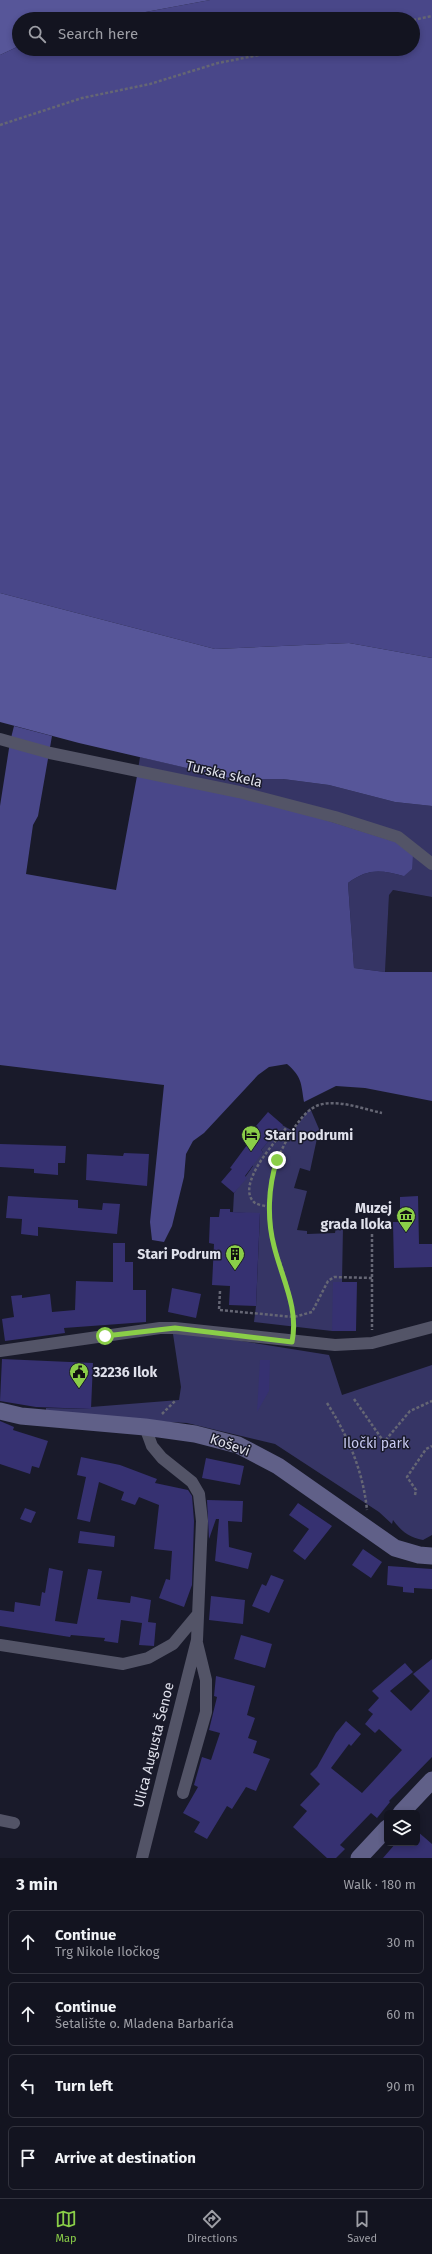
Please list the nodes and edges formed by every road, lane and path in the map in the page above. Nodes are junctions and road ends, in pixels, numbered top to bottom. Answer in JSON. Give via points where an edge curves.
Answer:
{"nodes":[{"id":1,"x":432,"y":16,"type":"edge"},
{"id":2,"x":420,"y":19,"type":"edge"},
{"id":3,"x":254,"y":56,"type":"edge"},
{"id":4,"x":0,"y":125,"type":"edge"},
{"id":5,"x":0,"y":739,"type":"edge"},
{"id":6,"x":432,"y":864,"type":"edge"},
{"id":7,"x":382,"y":1113,"type":"dead end"},
{"id":8,"x":286,"y":1128,"type":"dead end"},
{"id":9,"x":270,"y":1207,"type":"junction"},
{"id":10,"x":372,"y":1234,"type":"dead end"},
{"id":11,"x":372,"y":1278,"type":"junction"},
{"id":12,"x":220,"y":1291,"type":"dead end"},
{"id":13,"x":294,"y":1317,"type":"junction"},
{"id":14,"x":432,"y":1327,"type":"edge"},
{"id":15,"x":292,"y":1342,"type":"junction"},
{"id":16,"x":372,"y":1343,"type":"junction"},
{"id":17,"x":0,"y":1351,"type":"edge"},
{"id":18,"x":354,"y":1399,"type":"dead end"},
{"id":19,"x":176,"y":1400,"type":"dead end"},
{"id":20,"x":432,"y":1401,"type":"edge"},
{"id":21,"x":327,"y":1403,"type":"dead end"},
{"id":22,"x":0,"y":1411,"type":"edge"},
{"id":23,"x":163,"y":1413,"type":"dead end"},
{"id":24,"x":145,"y":1427,"type":"junction"},
{"id":25,"x":432,"y":1446,"type":"edge"},
{"id":26,"x":415,"y":1495,"type":"dead end"},
{"id":27,"x":369,"y":1531,"type":"junction"},
{"id":28,"x":432,"y":1556,"type":"edge"},
{"id":29,"x":198,"y":1614,"type":"junction"},
{"id":30,"x":196,"y":1640,"type":"junction"},
{"id":31,"x":0,"y":1645,"type":"edge"},
{"id":32,"x":432,"y":1780,"type":"edge"},
{"id":33,"x":183,"y":1794,"type":"dead end"},
{"id":34,"x":404,"y":1810,"type":"edge"},
{"id":35,"x":0,"y":1820,"type":"edge"},
{"id":36,"x":14,"y":1823,"type":"dead end"},
{"id":37,"x":384,"y":1831,"type":"edge"},
{"id":38,"x":142,"y":1858,"type":"edge"},
{"id":39,"x":359,"y":1858,"type":"edge"}],
"edges":[{"from":1,"to":2,"type":"path"},
{"from":3,"to":4,"type":"path","via":[[218,63],[150,84],[82,98]]},
{"from":5,"to":6,"type":"street","name":"Turska skela","via":[[50,753],[239,792],[335,817],[398,837]]},
{"from":7,"to":9,"type":"path","via":[[333,1103],[310,1108],[299,1120],[277,1160],[272,1175]]},
{"from":8,"to":9,"type":"path","via":[[252,1174],[252,1199],[257,1204]]},
{"from":9,"to":13,"type":"path","via":[[270,1228],[274,1248]]},
{"from":10,"to":11,"type":"path"},
{"from":11,"to":13,"type":"path","via":[[334,1277],[328,1281],[312,1312]]},
{"from":11,"to":16,"type":"path"},
{"from":12,"to":13,"type":"path","via":[[219,1310]]},
{"from":13,"to":15,"type":"path"},
{"from":14,"to":16,"type":"street"},
{"from":15,"to":16,"type":"street","via":[[335,1346]]},
{"from":15,"to":17,"type":"street","via":[[160,1328]]},
{"from":18,"to":20,"type":"path","via":[[384,1442],[410,1411]]},
{"from":19,"to":23,"type":"path"},
{"from":21,"to":27,"type":"path","via":[[361,1472]]},
{"from":22,"to":24,"type":"main road","name":"Koševi","via":[[21,1416]]},
{"from":24,"to":27,"type":"main road","name":"Koševi","via":[[195,1434],[238,1445],[278,1466]]},
{"from":24,"to":29,"type":"street","name":"Ulica Augusta Šenoe","via":[[152,1446],[162,1458],[192,1482],[199,1494],[202,1521]]},
{"from":25,"to":26,"type":"path","via":[[426,1449],[407,1477],[416,1490]]},
{"from":27,"to":28,"type":"main road","name":"Koševi","via":[[395,1548]]},
{"from":29,"to":30,"type":"street","name":"Ulica Augusta Šenoe"},
{"from":29,"to":31,"type":"street","via":[[173,1644],[148,1658],[123,1664]]},
{"from":30,"to":33,"type":"street","name":"Ulica Augusta Šenoe","via":[[206,1680],[206,1712]]},
{"from":30,"to":38,"type":"street","name":"Ulica Augusta Šenoe"},
{"from":32,"to":34,"type":"main road"},
{"from":35,"to":36,"type":"street"},
{"from":37,"to":39,"type":"main road"}]}
